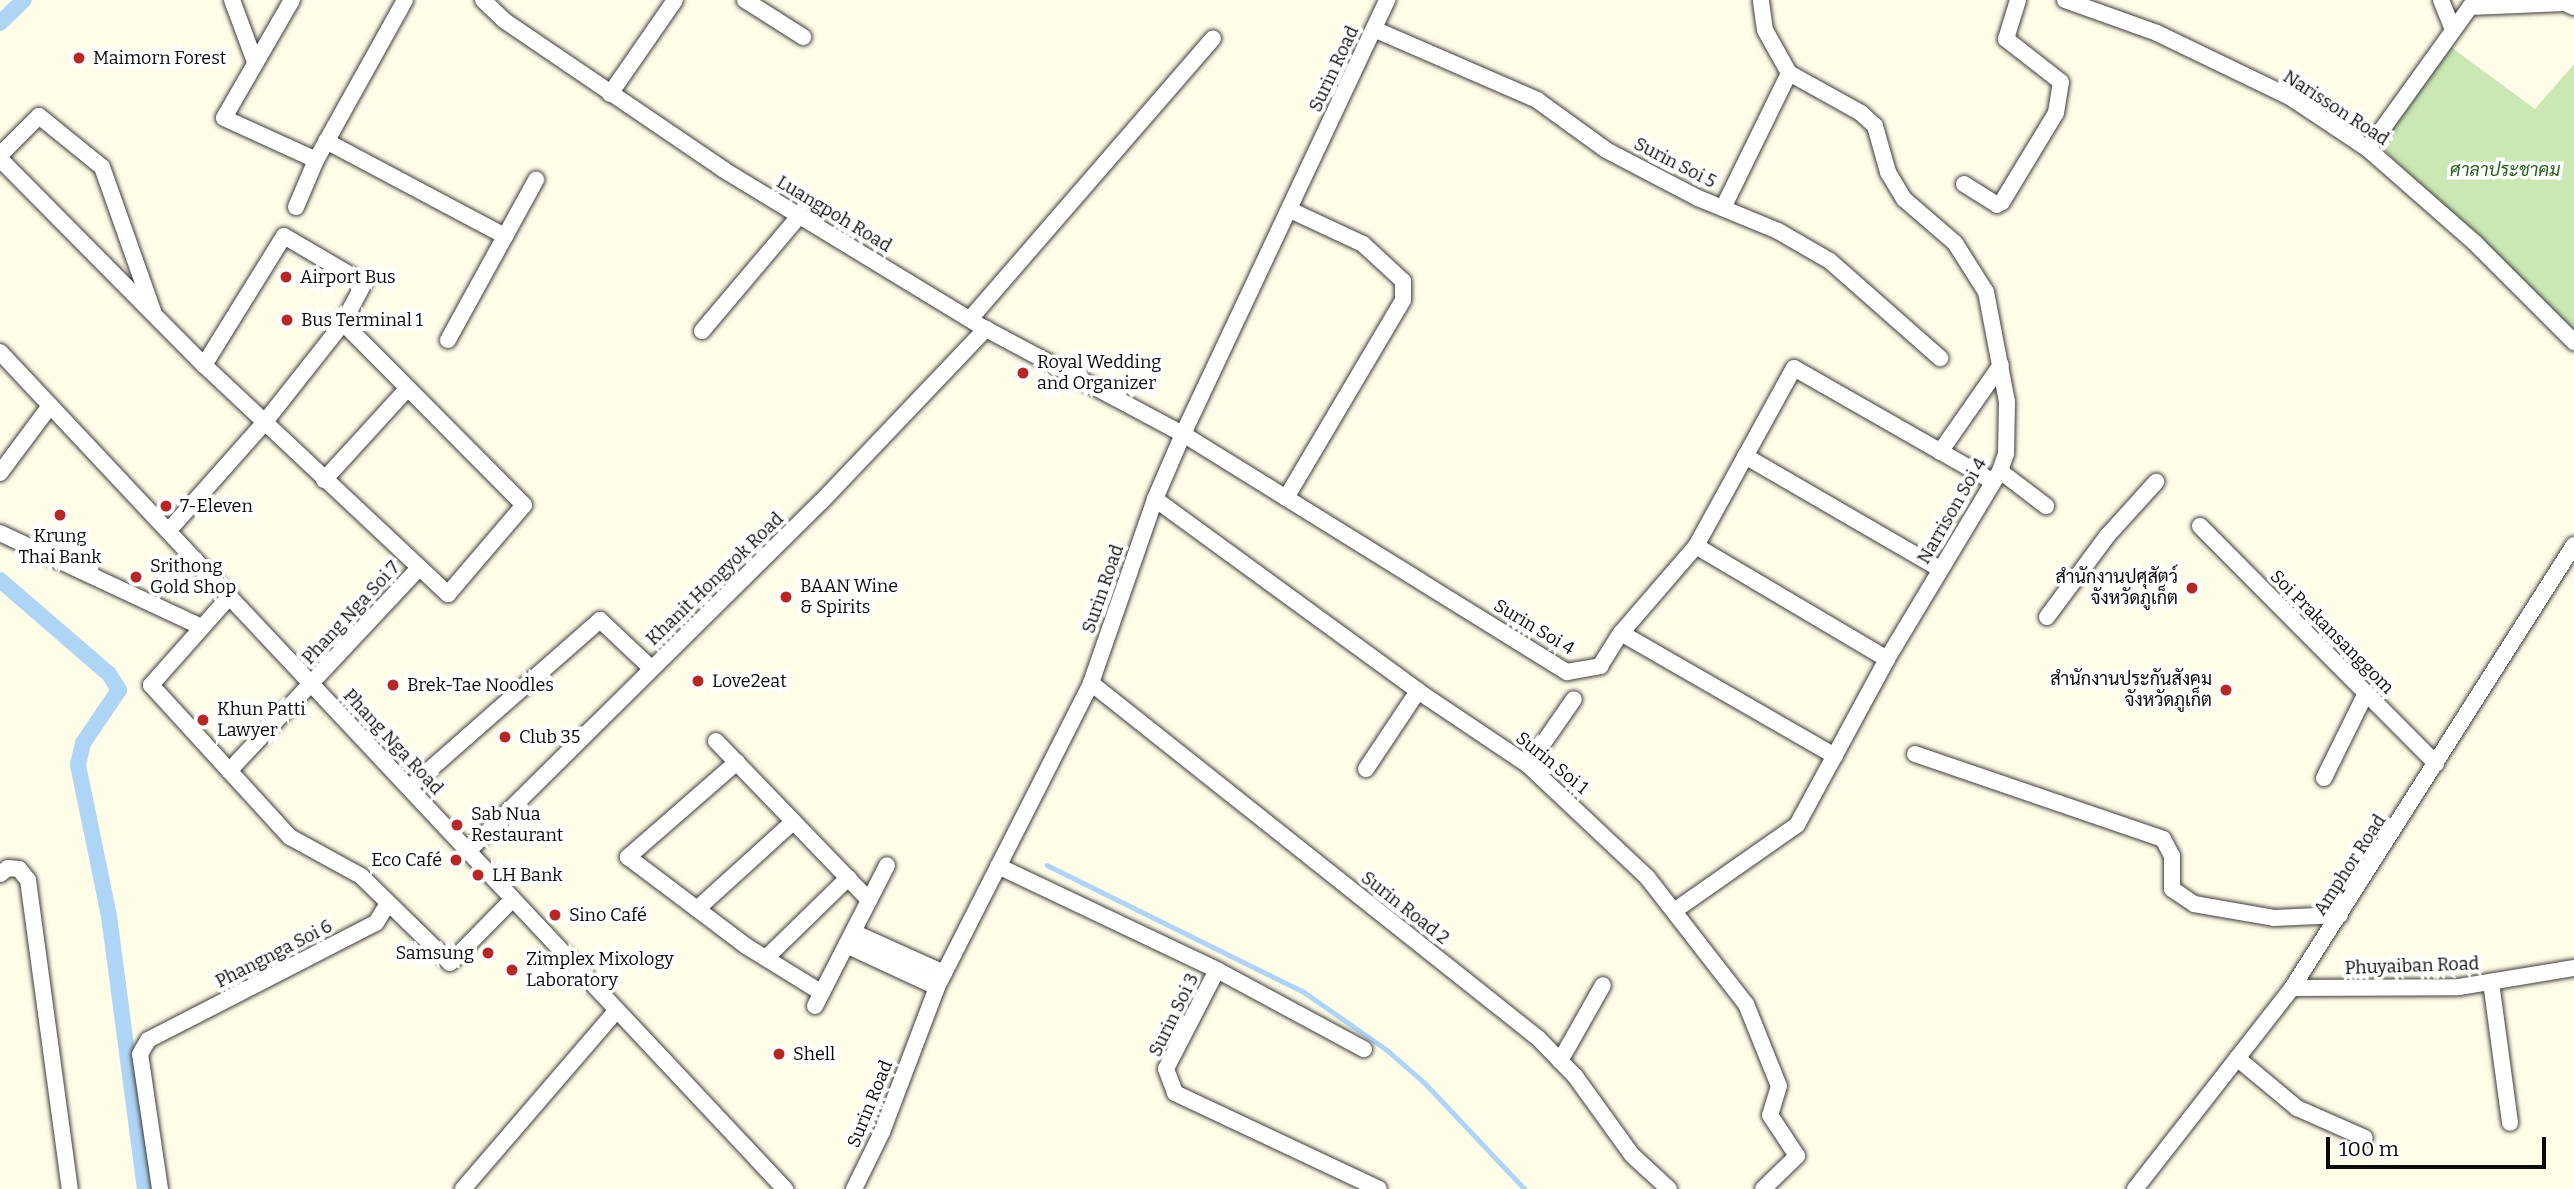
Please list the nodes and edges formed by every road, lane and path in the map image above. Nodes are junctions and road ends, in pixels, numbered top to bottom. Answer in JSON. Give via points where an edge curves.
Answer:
{"nodes":[{"id":1,"x":232,"y":0,"type":"edge"},
{"id":2,"x":292,"y":0,"type":"edge"},
{"id":3,"x":405,"y":0,"type":"edge"},
{"id":4,"x":483,"y":0,"type":"edge"},
{"id":5,"x":676,"y":0,"type":"edge"},
{"id":6,"x":746,"y":0,"type":"edge"},
{"id":7,"x":1387,"y":0,"type":"edge"},
{"id":8,"x":1761,"y":0,"type":"edge"},
{"id":9,"x":2018,"y":0,"type":"edge"},
{"id":10,"x":2065,"y":0,"type":"edge"},
{"id":11,"x":2441,"y":0,"type":"edge"},
{"id":12,"x":2472,"y":3,"type":"edge"},
{"id":13,"x":2574,"y":7,"type":"edge"},
{"id":14,"x":1374,"y":29,"type":"junction"},
{"id":15,"x":2453,"y":30,"type":"junction"},
{"id":16,"x":803,"y":37,"type":"dead end"},
{"id":17,"x":1213,"y":38,"type":"dead end"},
{"id":18,"x":255,"y":62,"type":"junction"},
{"id":19,"x":1789,"y":73,"type":"junction"},
{"id":20,"x":610,"y":94,"type":"junction"},
{"id":21,"x":326,"y":141,"type":"junction"},
{"id":22,"x":2368,"y":149,"type":"junction"},
{"id":23,"x":0,"y":157,"type":"edge"},
{"id":24,"x":316,"y":160,"type":"junction"},
{"id":25,"x":536,"y":180,"type":"dead end"},
{"id":26,"x":1964,"y":184,"type":"dead end"},
{"id":27,"x":296,"y":207,"type":"dead end"},
{"id":28,"x":1723,"y":208,"type":"junction"},
{"id":29,"x":1290,"y":210,"type":"junction"},
{"id":30,"x":800,"y":215,"type":"junction"},
{"id":31,"x":505,"y":236,"type":"junction"},
{"id":32,"x":155,"y":317,"type":"junction"},
{"id":33,"x":970,"y":319,"type":"junction"},
{"id":34,"x":342,"y":323,"type":"junction"},
{"id":35,"x":986,"y":330,"type":"junction"},
{"id":36,"x":702,"y":331,"type":"dead end"},
{"id":37,"x":448,"y":341,"type":"dead end"},
{"id":38,"x":2574,"y":342,"type":"edge"},
{"id":39,"x":0,"y":352,"type":"edge"},
{"id":40,"x":1940,"y":358,"type":"dead end"},
{"id":41,"x":204,"y":365,"type":"junction"},
{"id":42,"x":2001,"y":365,"type":"junction"},
{"id":43,"x":407,"y":389,"type":"junction"},
{"id":44,"x":50,"y":406,"type":"junction"},
{"id":45,"x":264,"y":423,"type":"junction"},
{"id":46,"x":1183,"y":434,"type":"junction"},
{"id":47,"x":1940,"y":452,"type":"junction"},
{"id":48,"x":1745,"y":456,"type":"junction"},
{"id":49,"x":0,"y":473,"type":"edge"},
{"id":50,"x":1996,"y":476,"type":"junction"},
{"id":51,"x":324,"y":480,"type":"junction"},
{"id":52,"x":2156,"y":482,"type":"dead end"},
{"id":53,"x":1286,"y":498,"type":"junction"},
{"id":54,"x":1155,"y":499,"type":"junction"},
{"id":55,"x":2046,"y":506,"type":"dead end"},
{"id":56,"x":2200,"y":526,"type":"dead end"},
{"id":57,"x":170,"y":530,"type":"junction"},
{"id":58,"x":0,"y":533,"type":"edge"},
{"id":59,"x":2574,"y":545,"type":"edge"},
{"id":60,"x":1696,"y":546,"type":"junction"},
{"id":61,"x":419,"y":568,"type":"junction"},
{"id":62,"x":1940,"y":569,"type":"junction"},
{"id":63,"x":230,"y":596,"type":"junction"},
{"id":64,"x":2047,"y":617,"type":"dead end"},
{"id":65,"x":202,"y":627,"type":"junction"},
{"id":66,"x":1621,"y":633,"type":"junction"},
{"id":67,"x":1887,"y":659,"type":"junction"},
{"id":68,"x":651,"y":668,"type":"junction"},
{"id":69,"x":1091,"y":683,"type":"junction"},
{"id":70,"x":312,"y":684,"type":"junction"},
{"id":71,"x":1418,"y":691,"type":"junction"},
{"id":72,"x":2366,"y":693,"type":"junction"},
{"id":73,"x":1574,"y":699,"type":"dead end"},
{"id":74,"x":716,"y":740,"type":"dead end"},
{"id":75,"x":1915,"y":754,"type":"dead end"},
{"id":76,"x":1835,"y":756,"type":"junction"},
{"id":77,"x":737,"y":762,"type":"junction"},
{"id":78,"x":2436,"y":764,"type":"junction"},
{"id":79,"x":1528,"y":765,"type":"junction"},
{"id":80,"x":1366,"y":769,"type":"dead end"},
{"id":81,"x":229,"y":771,"type":"junction"},
{"id":82,"x":2324,"y":778,"type":"dead end"},
{"id":83,"x":410,"y":787,"type":"junction"},
{"id":84,"x":793,"y":821,"type":"junction"},
{"id":85,"x":467,"y":852,"type":"junction"},
{"id":86,"x":887,"y":865,"type":"dead end"},
{"id":87,"x":998,"y":866,"type":"junction"},
{"id":88,"x":0,"y":874,"type":"edge"},
{"id":89,"x":848,"y":878,"type":"junction"},
{"id":90,"x":512,"y":900,"type":"junction"},
{"id":91,"x":869,"y":900,"type":"junction"},
{"id":92,"x":388,"y":903,"type":"junction"},
{"id":93,"x":697,"y":909,"type":"junction"},
{"id":94,"x":1674,"y":911,"type":"junction"},
{"id":95,"x":2340,"y":915,"type":"junction"},
{"id":96,"x":850,"y":939,"type":"junction"},
{"id":97,"x":766,"y":958,"type":"junction"},
{"id":98,"x":2574,"y":968,"type":"edge"},
{"id":99,"x":1217,"y":970,"type":"junction"},
{"id":100,"x":940,"y":980,"type":"junction"},
{"id":101,"x":2491,"y":982,"type":"junction"},
{"id":102,"x":1603,"y":985,"type":"dead end"},
{"id":103,"x":2292,"y":988,"type":"junction"},
{"id":104,"x":616,"y":1011,"type":"junction"},
{"id":105,"x":1364,"y":1049,"type":"dead end"},
{"id":106,"x":2237,"y":1058,"type":"junction"},
{"id":107,"x":1560,"y":1061,"type":"junction"},
{"id":108,"x":2510,"y":1123,"type":"dead end"},
{"id":109,"x":2365,"y":1138,"type":"dead end"},
{"id":110,"x":1339,"y":1182,"type":"edge"},
{"id":111,"x":70,"y":1189,"type":"edge"},
{"id":112,"x":160,"y":1189,"type":"edge"},
{"id":113,"x":463,"y":1189,"type":"edge"},
{"id":114,"x":786,"y":1189,"type":"edge"},
{"id":115,"x":854,"y":1189,"type":"edge"},
{"id":116,"x":1379,"y":1189,"type":"edge"},
{"id":117,"x":1670,"y":1189,"type":"edge"},
{"id":118,"x":1763,"y":1189,"type":"edge"},
{"id":119,"x":2135,"y":1189,"type":"edge"}],
"edges":[{"from":1,"to":18,"type":"street"},
{"from":2,"to":18,"type":"street"},
{"from":3,"to":21,"type":"street"},
{"from":4,"to":20,"type":"street","name":"Luangpoh Road","via":[[505,21]]},
{"from":5,"to":20,"type":"street"},
{"from":6,"to":16,"type":"street"},
{"from":7,"to":14,"type":"street","name":"Surin Road"},
{"from":8,"to":19,"type":"street","via":[[1765,30]]},
{"from":9,"to":26,"type":"street","via":[[2006,39],[2061,82],[2056,113],[2003,202],[1997,205]]},
{"from":10,"to":22,"type":"street","name":"Narisson Road","via":[[2157,33],[2290,97]]},
{"from":11,"to":15,"type":"street"},
{"from":12,"to":13,"type":"street","via":[[2565,3]]},
{"from":12,"to":15,"type":"street"},
{"from":14,"to":28,"type":"street","name":"Surin Soi 5","via":[[1537,100],[1606,149]]},
{"from":14,"to":29,"type":"street","name":"Surin Road"},
{"from":15,"to":22,"type":"street"},
{"from":17,"to":33,"type":"street"},
{"from":18,"to":24,"type":"street","via":[[224,117]]},
{"from":19,"to":28,"type":"street"},
{"from":19,"to":42,"type":"street","name":"Narrison Soi 4","via":[[1861,113],[1875,126],[1888,172],[1904,199],[1955,243],[1986,292]]},
{"from":20,"to":30,"type":"street","name":"Luangpoh Road"},
{"from":21,"to":24,"type":"street"},
{"from":21,"to":31,"type":"street"},
{"from":22,"to":38,"type":"street","name":"Narisson Road","via":[[2476,244]]},
{"from":23,"to":32,"type":"street"},
{"from":23,"to":32,"type":"street","via":[[39,116],[102,167]]},
{"from":24,"to":27,"type":"street"},
{"from":25,"to":31,"type":"street"},
{"from":28,"to":40,"type":"street","name":"Surin Soi 5","via":[[1779,230],[1830,261]]},
{"from":29,"to":46,"type":"street","name":"Surin Road"},
{"from":29,"to":53,"type":"street","via":[[1363,244],[1403,281],[1403,300]]},
{"from":30,"to":33,"type":"street","name":"Luangpoh Road"},
{"from":30,"to":36,"type":"street"},
{"from":31,"to":37,"type":"street"},
{"from":32,"to":41,"type":"street"},
{"from":33,"to":35,"type":"street","name":"Luangpoh Road"},
{"from":34,"to":41,"type":"street","via":[[364,283],[284,236]]},
{"from":34,"to":43,"type":"street"},
{"from":34,"to":45,"type":"street"},
{"from":35,"to":46,"type":"street","name":"Luangpoh Road"},
{"from":35,"to":68,"type":"street","name":"Khanit Hongyok Road","via":[[822,501]]},
{"from":39,"to":44,"type":"street","name":"Phang Nga Road"},
{"from":41,"to":45,"type":"street"},
{"from":42,"to":47,"type":"street"},
{"from":42,"to":50,"type":"street","name":"Narrison Soi 4","via":[[2007,402],[2006,454]]},
{"from":43,"to":51,"type":"street"},
{"from":43,"to":61,"type":"street","via":[[524,505],[448,594]]},
{"from":44,"to":49,"type":"street"},
{"from":44,"to":57,"type":"street","name":"Phang Nga Road"},
{"from":45,"to":51,"type":"street"},
{"from":45,"to":57,"type":"street"},
{"from":46,"to":53,"type":"street","name":"Surin Soi 4"},
{"from":46,"to":54,"type":"street","name":"Surin Road"},
{"from":47,"to":48,"type":"street","name":"Surin Soi 4","via":[[1794,368]]},
{"from":47,"to":50,"type":"street"},
{"from":48,"to":60,"type":"street","name":"Surin Soi 4"},
{"from":48,"to":62,"type":"street"},
{"from":50,"to":55,"type":"street"},
{"from":50,"to":62,"type":"street","name":"Narrison Soi 4"},
{"from":51,"to":61,"type":"street"},
{"from":52,"to":64,"type":"street","via":[[2108,535]]},
{"from":53,"to":66,"type":"street","name":"Surin Soi 4","via":[[1567,672],[1600,666]]},
{"from":54,"to":69,"type":"street","name":"Surin Road"},
{"from":54,"to":71,"type":"street","name":"Surin Soi 1"},
{"from":56,"to":72,"type":"street","name":"Soi Prakansanggom"},
{"from":57,"to":63,"type":"street","name":"Phang Nga Road"},
{"from":58,"to":65,"type":"street"},
{"from":59,"to":78,"type":"street","name":"Amphor Road"},
{"from":60,"to":66,"type":"street","name":"Surin Soi 4"},
{"from":60,"to":67,"type":"street"},
{"from":61,"to":70,"type":"street","name":"Phang Nga Soi 7"},
{"from":62,"to":67,"type":"street","name":"Narrison Soi 4"},
{"from":63,"to":65,"type":"street"},
{"from":63,"to":70,"type":"street","name":"Phang Nga Road"},
{"from":65,"to":81,"type":"street","via":[[151,685]]},
{"from":66,"to":76,"type":"street"},
{"from":67,"to":76,"type":"street","name":"Narrison Soi 4"},
{"from":68,"to":83,"type":"street","via":[[600,620]]},
{"from":68,"to":85,"type":"street","name":"Khanit Hongyok Road"},
{"from":69,"to":87,"type":"street","name":"Surin Road"},
{"from":69,"to":107,"type":"street","name":"Surin Road 2","via":[[1538,1038]]},
{"from":70,"to":81,"type":"street","name":"Phang Nga Soi 7"},
{"from":70,"to":83,"type":"street","name":"Phang Nga Road"},
{"from":71,"to":79,"type":"street","name":"Surin Soi 1"},
{"from":71,"to":80,"type":"street"},
{"from":72,"to":78,"type":"street","name":"Soi Prakansanggom"},
{"from":72,"to":82,"type":"street"},
{"from":73,"to":79,"type":"street"},
{"from":74,"to":77,"type":"street"},
{"from":75,"to":95,"type":"street","via":[[2163,839],[2172,856],[2172,890],[2194,904],[2274,918]]},
{"from":76,"to":94,"type":"street","name":"Narrison Soi 4","via":[[1797,825]]},
{"from":77,"to":84,"type":"street"},
{"from":77,"to":93,"type":"street","via":[[628,857]]},
{"from":78,"to":95,"type":"street","name":"Amphor Road"},
{"from":79,"to":94,"type":"street","name":"Surin Soi 1","via":[[1647,877]]},
{"from":81,"to":92,"type":"street","via":[[290,837],[361,876]]},
{"from":83,"to":85,"type":"street","name":"Phang Nga Road"},
{"from":84,"to":89,"type":"street"},
{"from":84,"to":93,"type":"street"},
{"from":85,"to":90,"type":"street","name":"Phang Nga Road"},
{"from":86,"to":91,"type":"street"},
{"from":87,"to":99,"type":"street","name":"Surin Soi 3"},
{"from":87,"to":100,"type":"street","name":"Surin Road"},
{"from":88,"to":111,"type":"street","via":[[8,868],[19,869],[28,880]]},
{"from":89,"to":91,"type":"street"},
{"from":89,"to":97,"type":"street"},
{"from":90,"to":92,"type":"street","via":[[450,963]]},
{"from":90,"to":104,"type":"street","name":"Phang Nga Road"},
{"from":91,"to":96,"type":"street"},
{"from":92,"to":112,"type":"street","name":"Phangnga Soi 6","via":[[376,923],[148,1040],[140,1054]]},
{"from":93,"to":97,"type":"street"},
{"from":94,"to":118,"type":"street","name":"Surin Soi 1","via":[[1746,1004],[1779,1086],[1770,1115],[1797,1156]]},
{"from":95,"to":103,"type":"street","name":"Amphor Road"},
{"from":96,"to":97,"type":"street","via":[[819,1000]]},
{"from":96,"to":100,"type":"street"},
{"from":98,"to":101,"type":"street","name":"Phuyaiban Road"},
{"from":99,"to":105,"type":"street"},
{"from":99,"to":110,"type":"street","name":"Surin Soi 3","via":[[1166,1069],[1175,1093]]},
{"from":100,"to":115,"type":"street","name":"Surin Road","via":[[882,1132]]},
{"from":101,"to":103,"type":"street","name":"Phuyaiban Road","via":[[2459,987]]},
{"from":101,"to":108,"type":"street"},
{"from":102,"to":107,"type":"street"},
{"from":103,"to":106,"type":"street","name":"Amphor Road"},
{"from":104,"to":113,"type":"street"},
{"from":104,"to":114,"type":"street","name":"Phang Nga Road"},
{"from":106,"to":109,"type":"street","via":[[2297,1108]]},
{"from":106,"to":119,"type":"street","name":"Amphor Road"},
{"from":107,"to":117,"type":"street","name":"Surin Road 2","via":[[1632,1155]]},
{"from":110,"to":116,"type":"street","name":"Surin Soi 3"}]}
